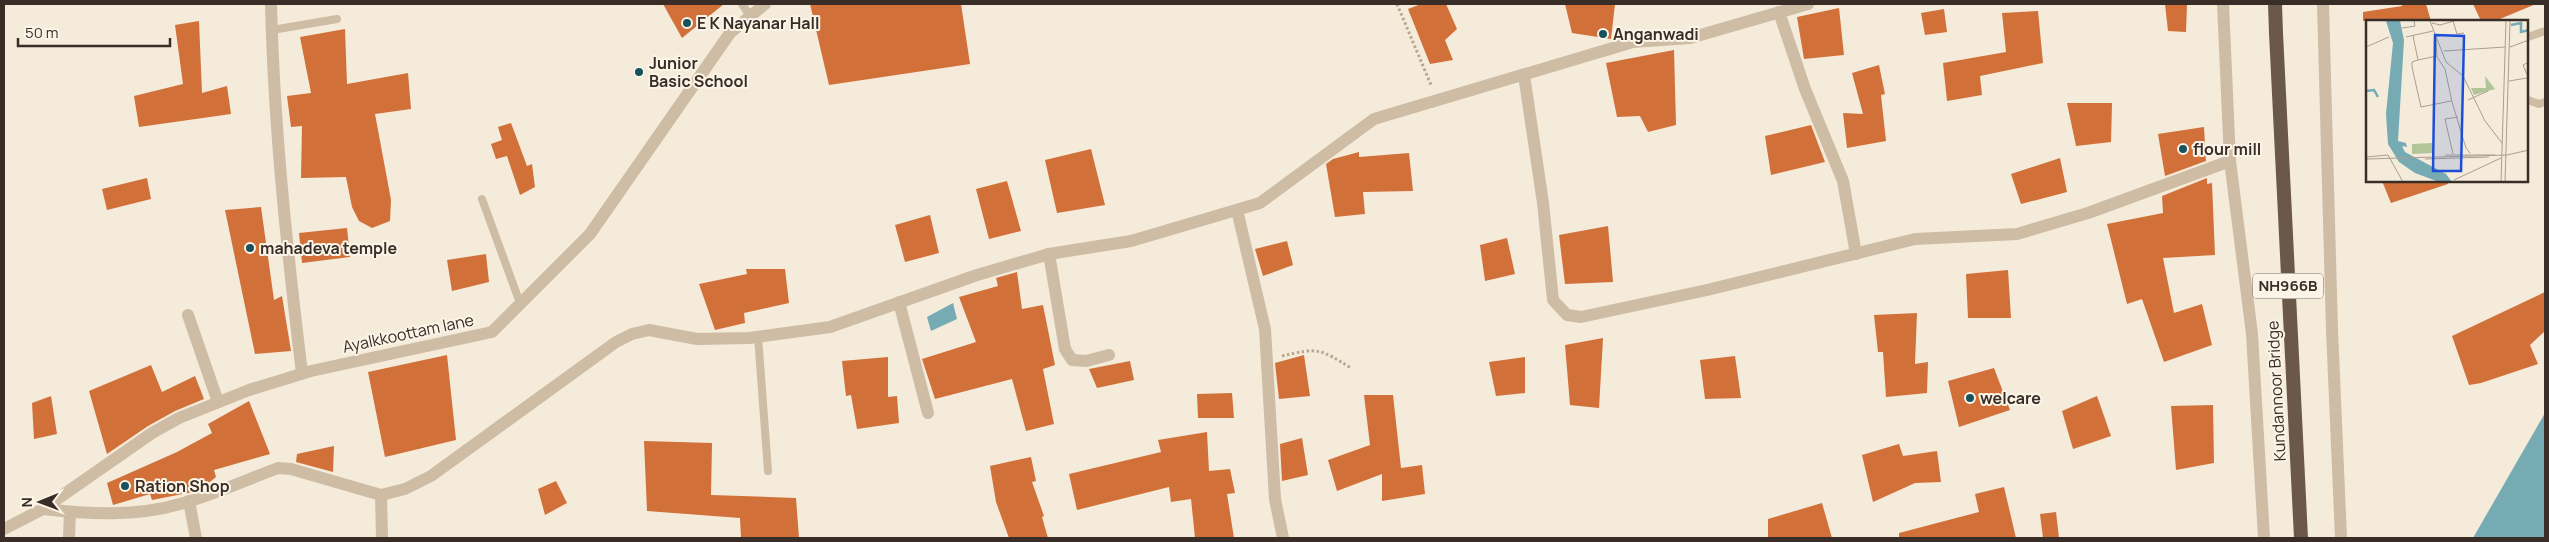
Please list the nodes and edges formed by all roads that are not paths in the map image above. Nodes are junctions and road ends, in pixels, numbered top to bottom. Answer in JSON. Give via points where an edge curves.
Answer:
{"nodes":[{"id":1,"x":271,"y":4,"type":"edge"},
{"id":2,"x":742,"y":4,"type":"edge"},
{"id":3,"x":765,"y":4,"type":"edge"},
{"id":4,"x":1808,"y":4,"type":"edge"},
{"id":5,"x":2223,"y":4,"type":"edge"},
{"id":6,"x":2275,"y":4,"type":"edge"},
{"id":7,"x":2323,"y":4,"type":"edge"},
{"id":8,"x":1779,"y":12,"type":"junction"},
{"id":9,"x":750,"y":16,"type":"junction"},
{"id":10,"x":337,"y":20,"type":"dead end"},
{"id":11,"x":272,"y":30,"type":"junction"},
{"id":12,"x":2545,"y":31,"type":"edge"},
{"id":13,"x":2529,"y":38,"type":"edge"},
{"id":14,"x":1524,"y":75,"type":"junction"},
{"id":15,"x":2529,"y":100,"type":"edge"},
{"id":16,"x":2545,"y":102,"type":"edge"},
{"id":17,"x":2230,"y":161,"type":"junction"},
{"id":18,"x":482,"y":199,"type":"dead end"},
{"id":19,"x":1237,"y":210,"type":"junction"},
{"id":20,"x":1049,"y":254,"type":"junction"},
{"id":21,"x":1856,"y":254,"type":"junction"},
{"id":22,"x":899,"y":302,"type":"junction"},
{"id":23,"x":520,"y":303,"type":"junction"},
{"id":24,"x":188,"y":315,"type":"dead end"},
{"id":25,"x":758,"y":336,"type":"junction"},
{"id":26,"x":1109,"y":354,"type":"dead end"},
{"id":27,"x":302,"y":373,"type":"junction"},
{"id":28,"x":218,"y":402,"type":"junction"},
{"id":29,"x":928,"y":413,"type":"dead end"},
{"id":30,"x":768,"y":471,"type":"dead end"},
{"id":31,"x":381,"y":495,"type":"junction"},
{"id":32,"x":189,"y":501,"type":"junction"},
{"id":33,"x":43,"y":509,"type":"junction"},
{"id":34,"x":70,"y":512,"type":"junction"},
{"id":35,"x":4,"y":529,"type":"edge"},
{"id":36,"x":69,"y":538,"type":"edge"},
{"id":37,"x":196,"y":538,"type":"edge"},
{"id":38,"x":382,"y":538,"type":"edge"},
{"id":39,"x":1283,"y":538,"type":"edge"},
{"id":40,"x":2264,"y":538,"type":"edge"},
{"id":41,"x":2300,"y":538,"type":"edge"},
{"id":42,"x":2341,"y":538,"type":"edge"}],
"edges":[{"from":1,"to":11,"type":"street"},
{"from":2,"to":9,"type":"lane"},
{"from":3,"to":9,"type":"street","name":"Ayalkkoottam lane"},
{"from":4,"to":8,"type":"street"},
{"from":5,"to":17,"type":"street"},
{"from":6,"to":41,"type":"highway","name":"Kundannoor Bridge","number":"NH966B","bridge":true},
{"from":7,"to":42,"type":"street"},
{"from":8,"to":14,"type":"street","via":[[1690,38],[1633,42]]},
{"from":8,"to":21,"type":"street","via":[[1843,181]]},
{"from":9,"to":23,"type":"street","name":"Ayalkkoottam lane","via":[[730,33],[590,234]]},
{"from":10,"to":11,"type":"lane"},
{"from":11,"to":27,"type":"street","via":[[284,225]]},
{"from":12,"to":13,"type":"lane"},
{"from":14,"to":19,"type":"street","via":[[1374,119],[1260,203]]},
{"from":14,"to":21,"type":"street","via":[[1554,300],[1567,315],[1581,317]]},
{"from":15,"to":16,"type":"lane","via":[[2539,104]]},
{"from":17,"to":21,"type":"street","via":[[2088,213],[2017,234],[1916,239]]},
{"from":17,"to":40,"type":"street","via":[[2252,334]]},
{"from":18,"to":23,"type":"lane"},
{"from":19,"to":20,"type":"street","via":[[1131,241]]},
{"from":19,"to":39,"type":"street","via":[[1265,329],[1275,499]]},
{"from":20,"to":22,"type":"street"},
{"from":20,"to":26,"type":"street","via":[[1065,349],[1072,360],[1086,361]]},
{"from":22,"to":25,"type":"street","via":[[830,326]]},
{"from":22,"to":29,"type":"street"},
{"from":23,"to":27,"type":"street","name":"Ayalkkoottam lane","via":[[492,332]]},
{"from":24,"to":28,"type":"street"},
{"from":25,"to":30,"type":"lane"},
{"from":25,"to":31,"type":"street","via":[[696,339],[649,330],[632,334],[616,342],[431,476],[405,489]]},
{"from":27,"to":28,"type":"street","name":"Ayalkkoottam lane"},
{"from":28,"to":33,"type":"street","name":"Ayalkkoottam lane","via":[[152,433]]},
{"from":31,"to":32,"type":"street","via":[[278,468]]},
{"from":31,"to":38,"type":"street"},
{"from":32,"to":34,"type":"street","via":[[156,509],[102,514]]},
{"from":32,"to":37,"type":"street"},
{"from":33,"to":34,"type":"street"},
{"from":33,"to":35,"type":"street","name":"Ayalkkoottam lane"},
{"from":34,"to":36,"type":"street"}]}
